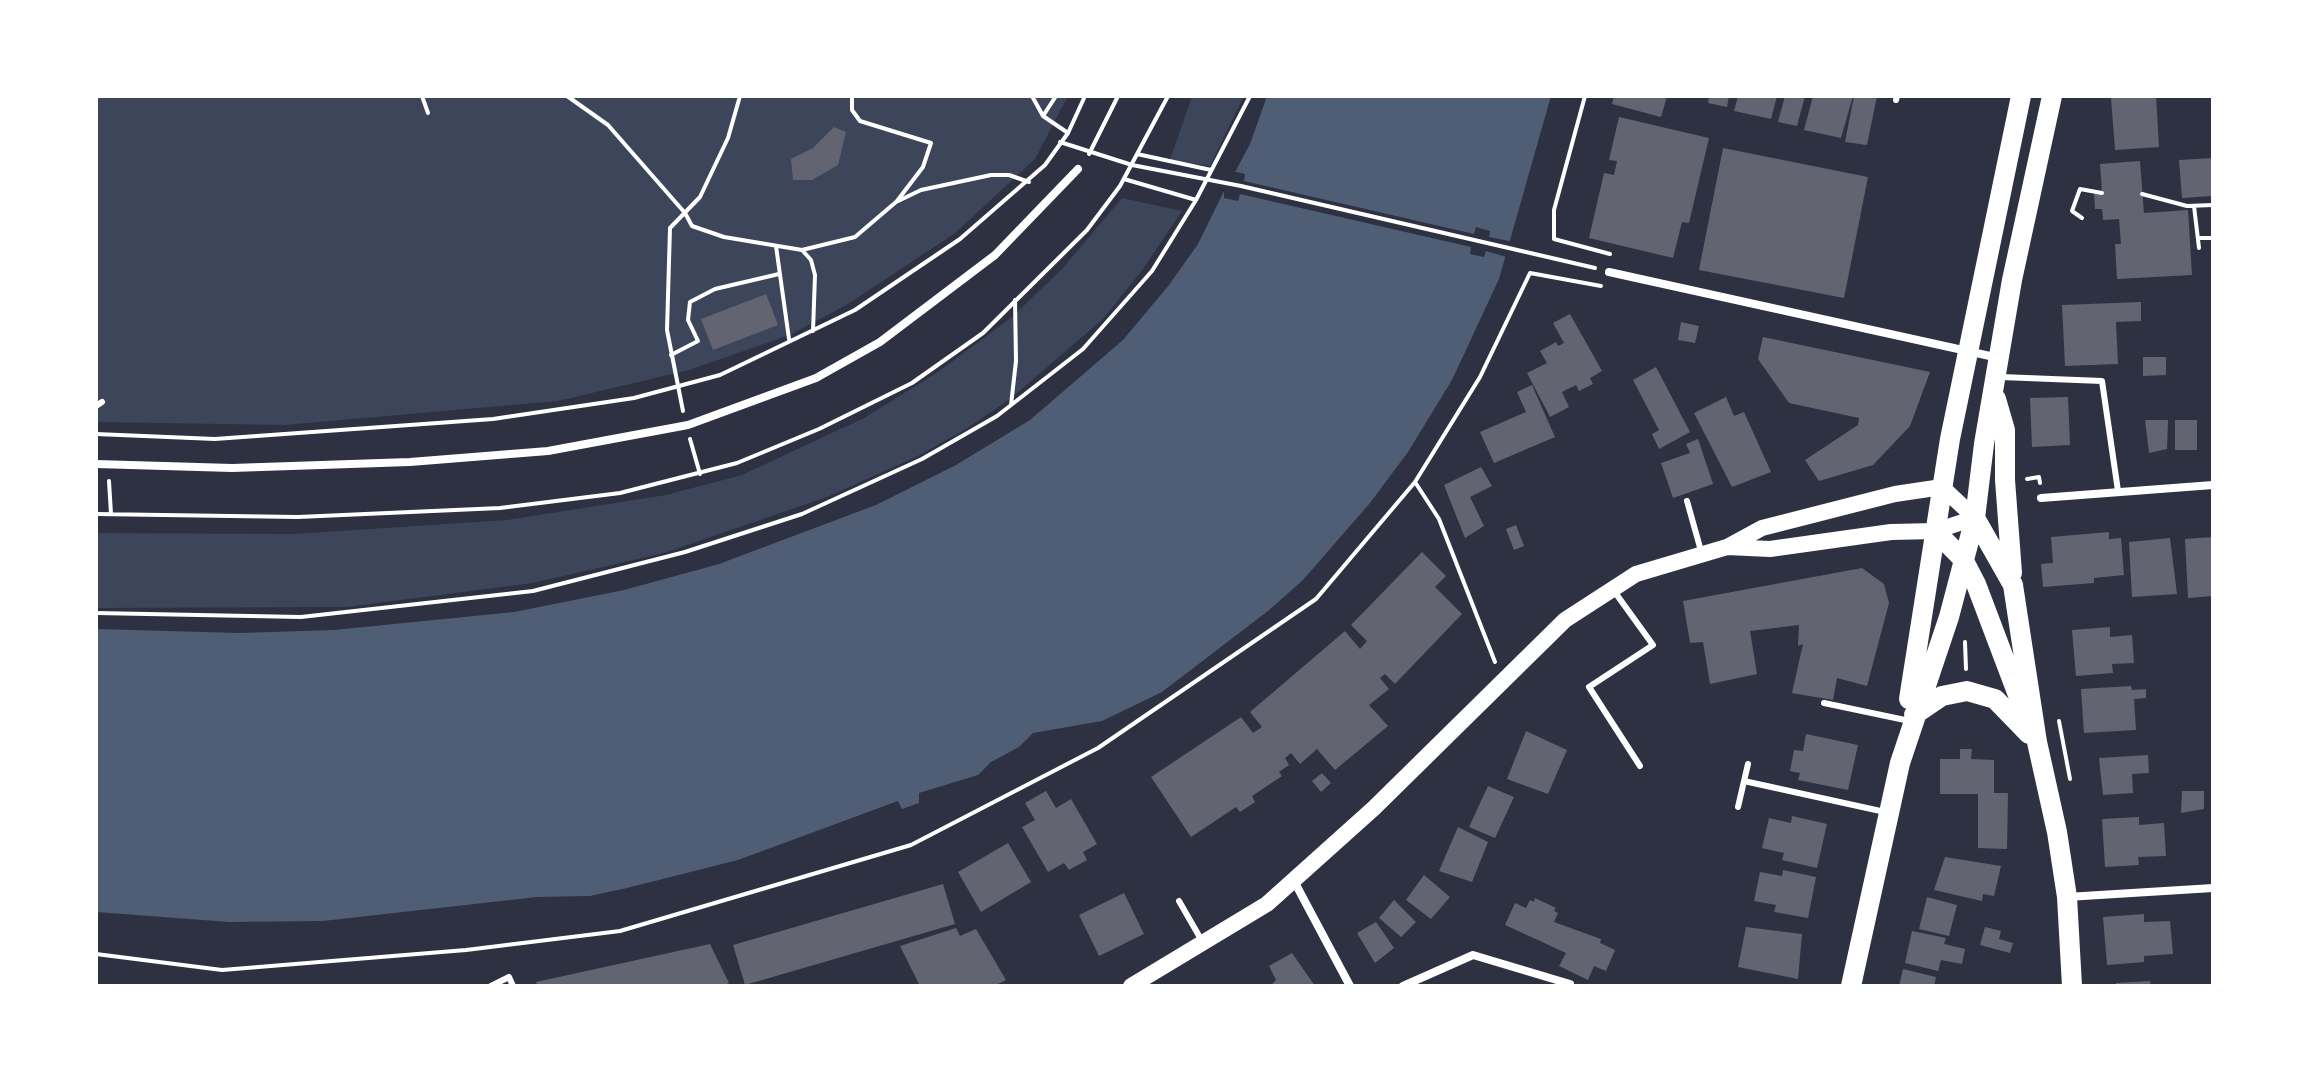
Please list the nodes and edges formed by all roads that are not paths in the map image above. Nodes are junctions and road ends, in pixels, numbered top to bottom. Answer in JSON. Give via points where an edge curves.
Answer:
{"nodes":[{"id":1,"x":2021,"y":96,"type":"edge"},
{"id":2,"x":2052,"y":96,"type":"edge"},
{"id":3,"x":1078,"y":169,"type":"dead end"},
{"id":4,"x":1605,"y":271,"type":"road end"},
{"id":5,"x":1969,"y":351,"type":"junction"},
{"id":6,"x":1997,"y":377,"type":"junction"},
{"id":7,"x":96,"y":464,"type":"edge"},
{"id":8,"x":2213,"y":485,"type":"edge"},
{"id":9,"x":1942,"y":487,"type":"junction"},
{"id":10,"x":2118,"y":491,"type":"junction"},
{"id":11,"x":2041,"y":498,"type":"dead end"},
{"id":12,"x":1687,"y":501,"type":"dead end"},
{"id":13,"x":1975,"y":518,"type":"junction"},
{"id":14,"x":1935,"y":531,"type":"junction"},
{"id":15,"x":1727,"y":547,"type":"junction"},
{"id":16,"x":1702,"y":554,"type":"junction"},
{"id":17,"x":1963,"y":559,"type":"junction"},
{"id":18,"x":2013,"y":585,"type":"junction"},
{"id":19,"x":1612,"y":588,"type":"junction"},
{"id":20,"x":1824,"y":703,"type":"dead end"},
{"id":21,"x":1910,"y":718,"type":"junction"},
{"id":22,"x":2037,"y":742,"type":"junction"},
{"id":23,"x":1748,"y":764,"type":"dead end"},
{"id":24,"x":1640,"y":766,"type":"dead end"},
{"id":25,"x":1744,"y":781,"type":"junction"},
{"id":26,"x":1738,"y":807,"type":"dead end"},
{"id":27,"x":1890,"y":813,"type":"junction"},
{"id":28,"x":1293,"y":880,"type":"junction"},
{"id":29,"x":2213,"y":888,"type":"edge"},
{"id":30,"x":2067,"y":897,"type":"junction"},
{"id":31,"x":1179,"y":901,"type":"dead end"},
{"id":32,"x":1203,"y":944,"type":"junction"},
{"id":33,"x":1570,"y":984,"type":"dead end"},
{"id":34,"x":491,"y":986,"type":"edge"},
{"id":35,"x":513,"y":986,"type":"edge"},
{"id":36,"x":1131,"y":986,"type":"edge"},
{"id":37,"x":1350,"y":986,"type":"edge"},
{"id":38,"x":1403,"y":986,"type":"edge"},
{"id":39,"x":1851,"y":986,"type":"edge"},
{"id":40,"x":2072,"y":986,"type":"edge"}],
"edges":[{"from":1,"to":5,"type":"main road"},
{"from":2,"to":6,"type":"main road"},
{"from":3,"to":7,"type":"street","via":[[995,255],[880,342],[816,378],[688,425],[548,451],[410,462],[232,468]]},
{"from":4,"to":5,"type":"street"},
{"from":5,"to":6,"type":"street"},
{"from":5,"to":9,"type":"main road"},
{"from":6,"to":10,"type":"lane","via":[[2102,381]]},
{"from":6,"to":13,"type":"main road"},
{"from":6,"to":18,"type":"main road"},
{"from":8,"to":10,"type":"street"},
{"from":9,"to":13,"type":"main road"},
{"from":9,"to":14,"type":"main road"},
{"from":9,"to":15,"type":"main road","via":[[1762,528]]},
{"from":10,"to":11,"type":"street"},
{"from":12,"to":16,"type":"lane"},
{"from":13,"to":14,"type":"main road"},
{"from":13,"to":17,"type":"main road"},
{"from":13,"to":18,"type":"main road"},
{"from":14,"to":15,"type":"main road","via":[[1770,549]]},
{"from":14,"to":17,"type":"main road"},
{"from":14,"to":21,"type":"main road"},
{"from":15,"to":16,"type":"main road"},
{"from":16,"to":19,"type":"main road","via":[[1636,574]]},
{"from":17,"to":21,"type":"main road","via":[[1949,617]]},
{"from":17,"to":22,"type":"main road"},
{"from":18,"to":22,"type":"main road"},
{"from":19,"to":24,"type":"lane","via":[[1653,645],[1589,687]]},
{"from":19,"to":28,"type":"main road","via":[[1565,620]]},
{"from":20,"to":21,"type":"lane"},
{"from":21,"to":22,"type":"main road","via":[[1942,696],[1967,691],[1995,699]]},
{"from":21,"to":27,"type":"main road"},
{"from":22,"to":30,"type":"main road"},
{"from":23,"to":25,"type":"lane"},
{"from":25,"to":26,"type":"lane"},
{"from":25,"to":27,"type":"lane"},
{"from":27,"to":39,"type":"main road"},
{"from":28,"to":32,"type":"main road","via":[[1267,904]]},
{"from":28,"to":37,"type":"street"},
{"from":29,"to":30,"type":"street"},
{"from":30,"to":40,"type":"main road"},
{"from":31,"to":32,"type":"lane"},
{"from":32,"to":36,"type":"main road"},
{"from":33,"to":38,"type":"street","via":[[1473,955]]},
{"from":34,"to":35,"type":"lane","via":[[509,977]]}]}
